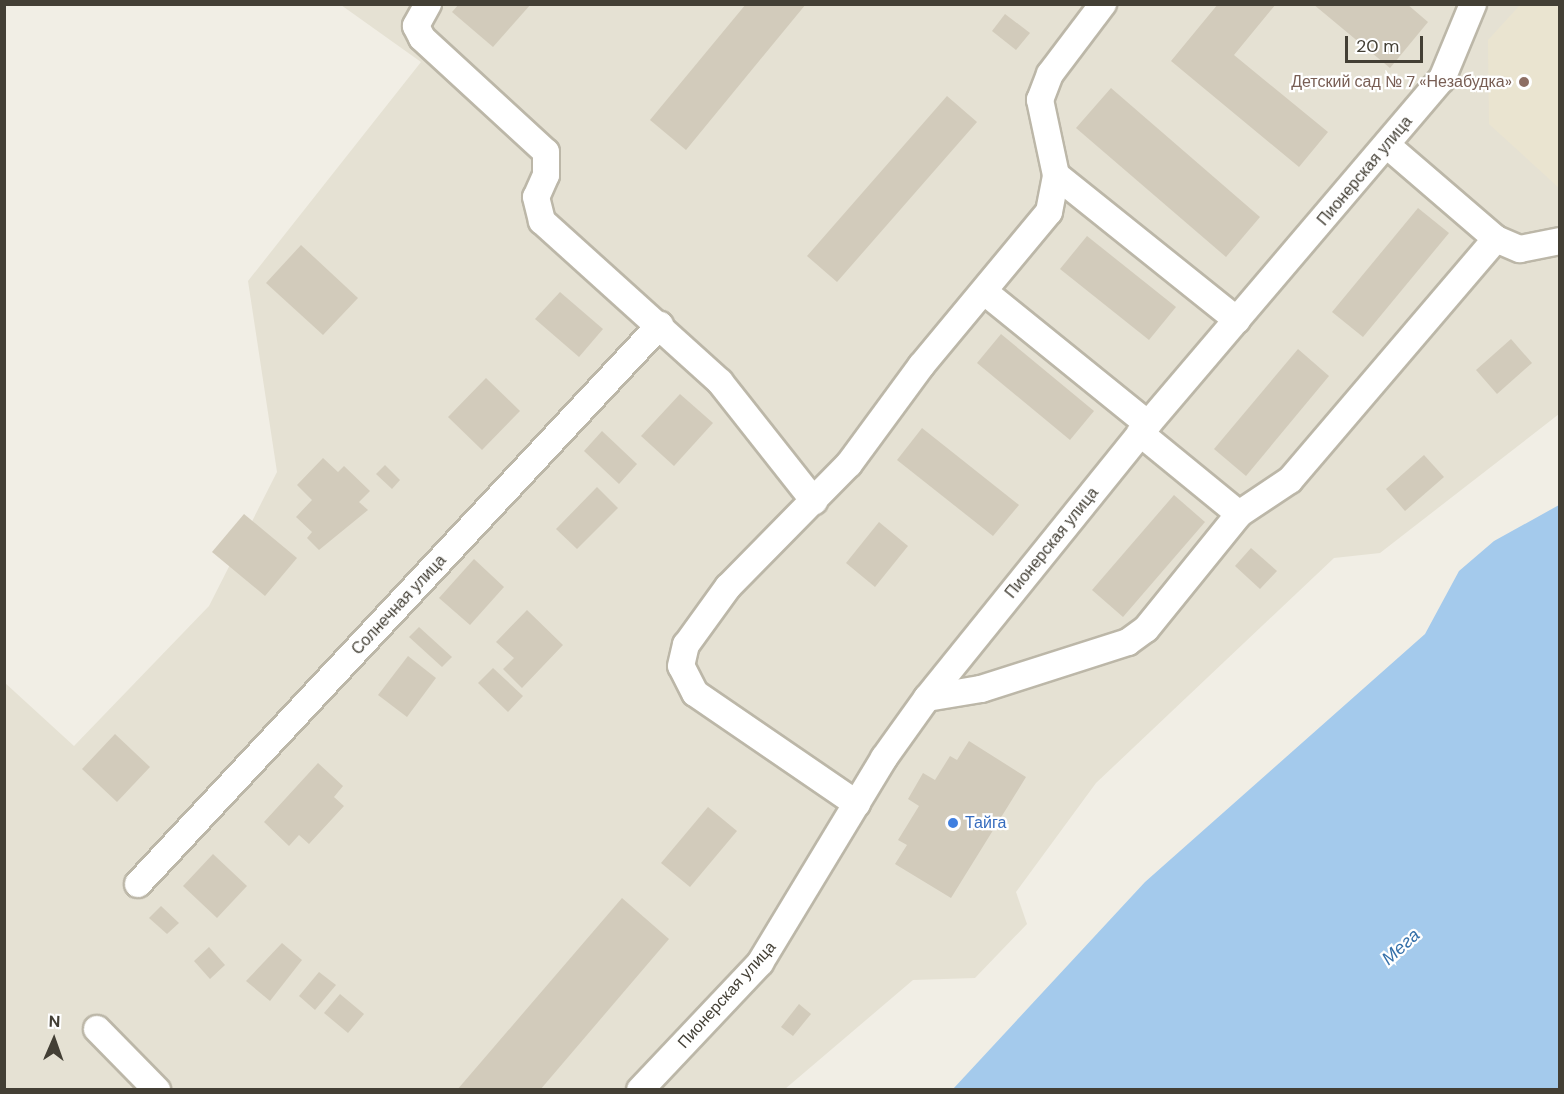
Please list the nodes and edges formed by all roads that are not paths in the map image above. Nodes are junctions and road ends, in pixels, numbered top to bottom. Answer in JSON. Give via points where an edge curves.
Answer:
{"nodes":[{"id":1,"x":428,"y":4,"type":"edge"},
{"id":2,"x":1102,"y":4,"type":"edge"},
{"id":3,"x":1473,"y":4,"type":"edge"},
{"id":4,"x":1388,"y":146,"type":"junction"},
{"id":5,"x":1056,"y":175,"type":"junction"},
{"id":6,"x":1496,"y":239,"type":"junction"},
{"id":7,"x":1560,"y":241,"type":"edge"},
{"id":8,"x":986,"y":293,"type":"junction"},
{"id":9,"x":1237,"y":320,"type":"junction"},
{"id":10,"x":660,"y":326,"type":"junction"},
{"id":11,"x":1144,"y":429,"type":"junction"},
{"id":12,"x":814,"y":501,"type":"junction"},
{"id":13,"x":1239,"y":514,"type":"junction"},
{"id":14,"x":927,"y":698,"type":"junction"},
{"id":15,"x":857,"y":804,"type":"junction"},
{"id":16,"x":138,"y":884,"type":"dead end"},
{"id":17,"x":97,"y":1029,"type":"dead end"},
{"id":18,"x":157,"y":1089,"type":"edge"},
{"id":19,"x":640,"y":1089,"type":"edge"}],
"edges":[{"from":1,"to":10,"type":"street","via":[[416,26],[422,38],[546,152],[546,175],[536,207],[542,221]]},
{"from":2,"to":5,"type":"street","via":[[1050,74],[1040,100]]},
{"from":3,"to":4,"type":"street","name":"Пионерская улица","via":[[1442,79]]},
{"from":4,"to":6,"type":"street"},
{"from":4,"to":9,"type":"street","name":"Пионерская улица"},
{"from":5,"to":8,"type":"street","via":[[1049,212]]},
{"from":5,"to":9,"type":"street"},
{"from":6,"to":7,"type":"street","via":[[1520,249]]},
{"from":6,"to":13,"type":"street","via":[[1290,480]]},
{"from":8,"to":11,"type":"street"},
{"from":8,"to":12,"type":"street"},
{"from":9,"to":11,"type":"street","name":"Пионерская улица"},
{"from":10,"to":12,"type":"street","via":[[720,382]]},
{"from":10,"to":16,"type":"street","name":"Солнечная улица"},
{"from":11,"to":13,"type":"street"},
{"from":11,"to":14,"type":"street","name":"Пионерская улица"},
{"from":12,"to":15,"type":"street","via":[[702,615],[686,645],[681,666],[695,693]]},
{"from":13,"to":14,"type":"street","via":[[1146,629],[1128,642],[981,689]]},
{"from":14,"to":15,"type":"street","name":"Пионерская улица"},
{"from":15,"to":19,"type":"street","name":"Пионерская улица","via":[[760,963]]},
{"from":17,"to":18,"type":"street"}]}
